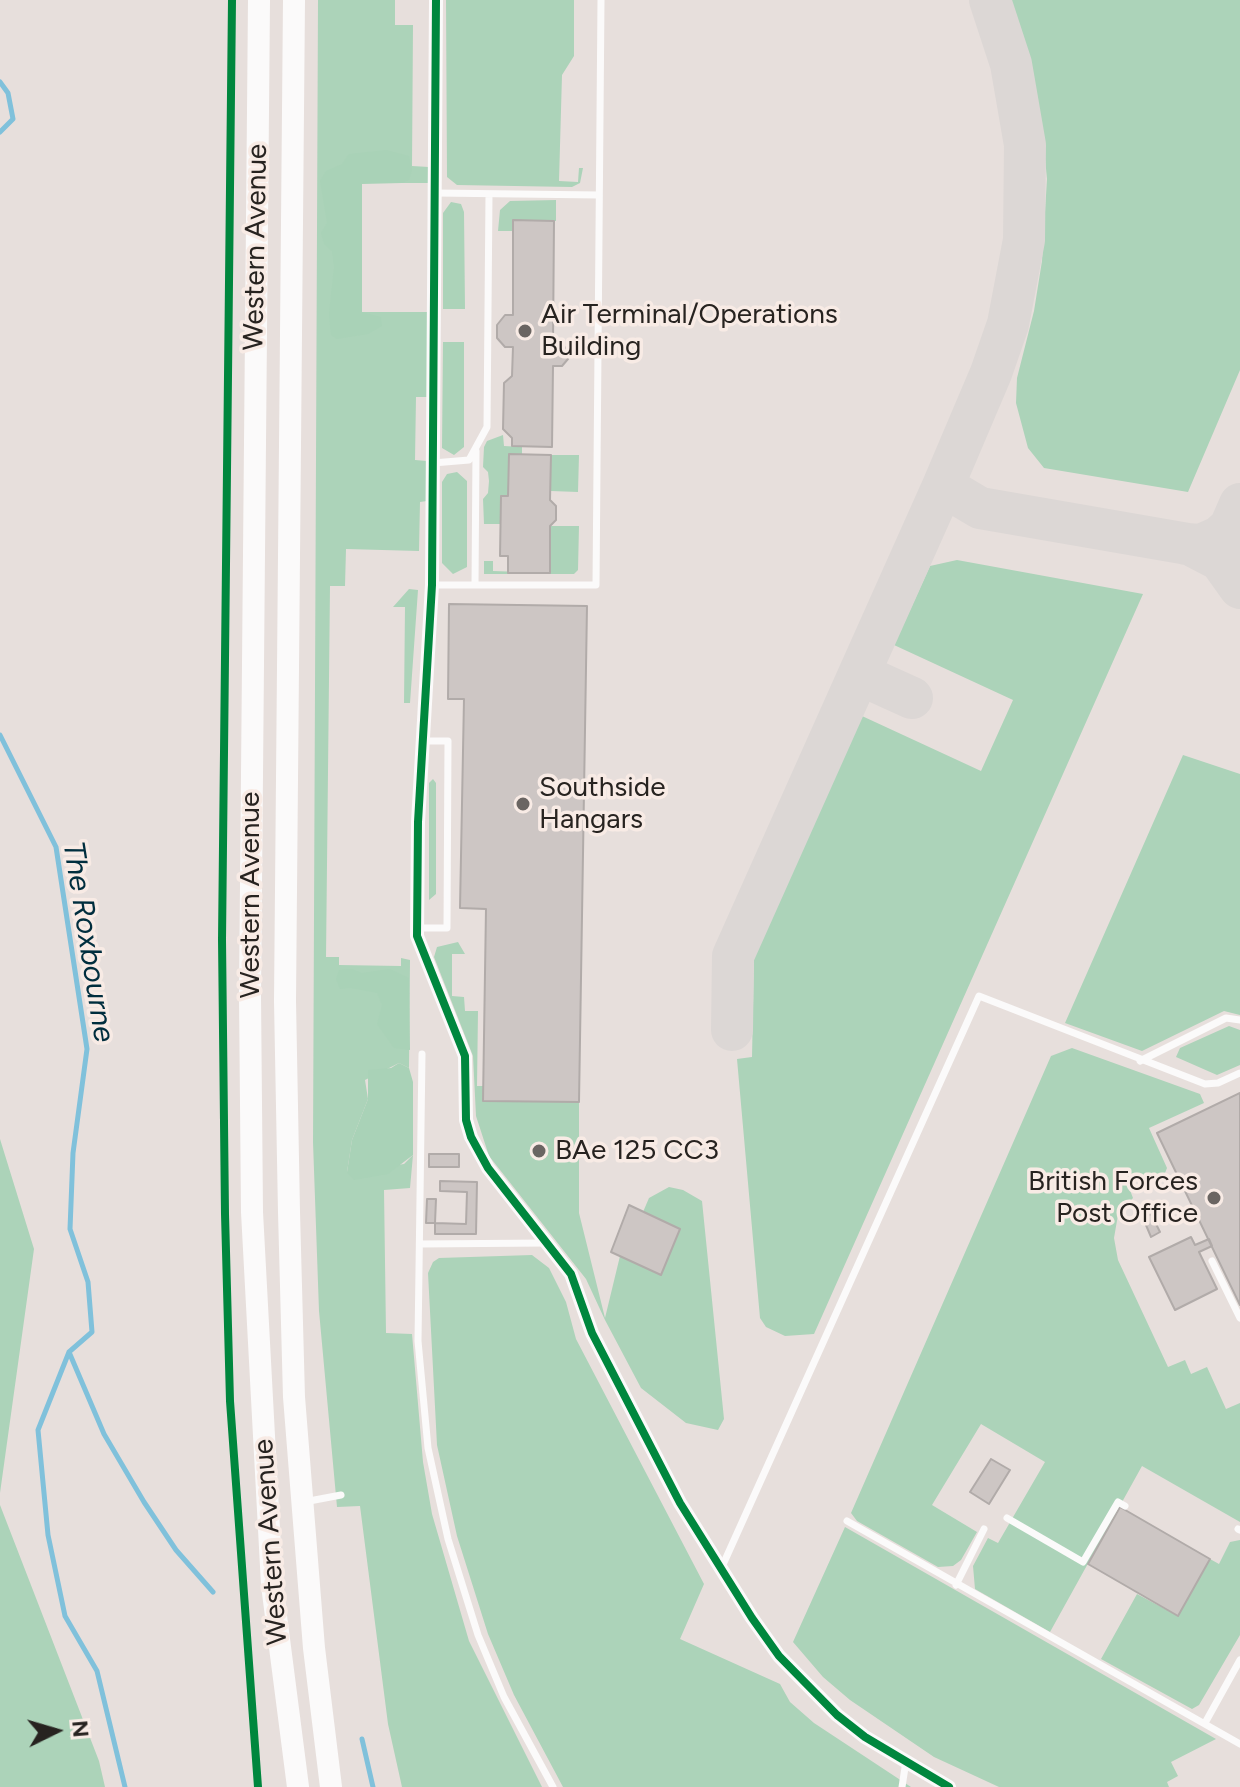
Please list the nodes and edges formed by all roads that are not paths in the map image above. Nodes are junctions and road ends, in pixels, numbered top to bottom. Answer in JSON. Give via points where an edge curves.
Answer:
{"nodes":[{"id":1,"x":259,"y":0,"type":"edge"},
{"id":2,"x":294,"y":0,"type":"edge"},
{"id":3,"x":436,"y":0,"type":"edge"},
{"id":4,"x":601,"y":0,"type":"edge"},
{"id":5,"x":435,"y":193,"type":"junction"},
{"id":6,"x":489,"y":194,"type":"junction"},
{"id":7,"x":599,"y":195,"type":"junction"},
{"id":8,"x":476,"y":449,"type":"junction"},
{"id":9,"x":433,"y":463,"type":"junction"},
{"id":10,"x":432,"y":585,"type":"junction"},
{"id":11,"x":475,"y":585,"type":"junction"},
{"id":12,"x":423,"y":741,"type":"junction"},
{"id":13,"x":417,"y":928,"type":"junction"},
{"id":14,"x":1240,"y":1020,"type":"edge"},
{"id":15,"x":422,"y":1054,"type":"dead end"},
{"id":16,"x":1140,"y":1061,"type":"junction"},
{"id":17,"x":1240,"y":1073,"type":"edge"},
{"id":18,"x":548,"y":1243,"type":"junction"},
{"id":19,"x":420,"y":1244,"type":"junction"},
{"id":20,"x":1212,"y":1261,"type":"dead end"},
{"id":21,"x":1240,"y":1318,"type":"edge"},
{"id":22,"x":341,"y":1495,"type":"dead end"},
{"id":23,"x":302,"y":1502,"type":"junction"},
{"id":24,"x":1125,"y":1506,"type":"dead end"},
{"id":25,"x":1007,"y":1518,"type":"dead end"},
{"id":26,"x":847,"y":1521,"type":"dead end"},
{"id":27,"x":984,"y":1529,"type":"dead end"},
{"id":28,"x":721,"y":1569,"type":"junction"},
{"id":29,"x":956,"y":1585,"type":"junction"},
{"id":30,"x":1240,"y":1660,"type":"edge"},
{"id":31,"x":282,"y":1677,"type":"junction"},
{"id":32,"x":1205,"y":1723,"type":"junction"},
{"id":33,"x":1237,"y":1748,"type":"edge"},
{"id":34,"x":906,"y":1761,"type":"junction"},
{"id":35,"x":287,"y":1787,"type":"edge"},
{"id":36,"x":298,"y":1787,"type":"edge"},
{"id":37,"x":333,"y":1787,"type":"edge"},
{"id":38,"x":553,"y":1787,"type":"edge"},
{"id":39,"x":902,"y":1787,"type":"edge"},
{"id":40,"x":949,"y":1787,"type":"edge"}],
"edges":[{"from":1,"to":31,"type":"highway","name":"Western Avenue","via":[[252,1212],[259,1393]]},
{"from":2,"to":23,"type":"highway","name":"Western Avenue","via":[[285,1001],[294,1397]]},
{"from":3,"to":5,"type":"street"},
{"from":4,"to":7,"type":"lane"},
{"from":5,"to":6,"type":"lane"},
{"from":5,"to":9,"type":"street"},
{"from":6,"to":7,"type":"lane"},
{"from":6,"to":8,"type":"lane","via":[[487,427]]},
{"from":7,"to":11,"type":"lane","via":[[596,585]]},
{"from":8,"to":9,"type":"lane","via":[[463,463]]},
{"from":8,"to":11,"type":"lane"},
{"from":9,"to":10,"type":"street"},
{"from":10,"to":11,"type":"lane"},
{"from":10,"to":12,"type":"street"},
{"from":12,"to":13,"type":"street"},
{"from":12,"to":13,"type":"lane","via":[[448,741],[447,928]]},
{"from":13,"to":18,"type":"street","via":[[465,1056],[466,1120],[474,1146]]},
{"from":14,"to":16,"type":"lane","via":[[1226,1018]]},
{"from":15,"to":19,"type":"lane"},
{"from":16,"to":17,"type":"lane","via":[[1211,1085]]},
{"from":16,"to":28,"type":"lane","via":[[984,995],[974,1001]]},
{"from":18,"to":19,"type":"lane"},
{"from":18,"to":28,"type":"street","via":[[571,1274],[592,1333],[680,1503]]},
{"from":19,"to":38,"type":"lane","via":[[418,1341],[428,1448],[448,1539],[504,1697]]},
{"from":20,"to":21,"type":"lane"},
{"from":22,"to":23,"type":"lane"},
{"from":23,"to":37,"type":"highway","name":"Western Avenue"},
{"from":24,"to":25,"type":"lane","via":[[1118,1502],[1083,1562]]},
{"from":26,"to":29,"type":"lane"},
{"from":27,"to":29,"type":"lane"},
{"from":28,"to":34,"type":"street","via":[[812,1693],[865,1737]]},
{"from":29,"to":32,"type":"lane"},
{"from":30,"to":32,"type":"lane"},
{"from":31,"to":35,"type":"highway"},
{"from":31,"to":36,"type":"highway","name":"Western Avenue"},
{"from":32,"to":33,"type":"lane"},
{"from":34,"to":39,"type":"lane"},
{"from":34,"to":40,"type":"street"}]}
